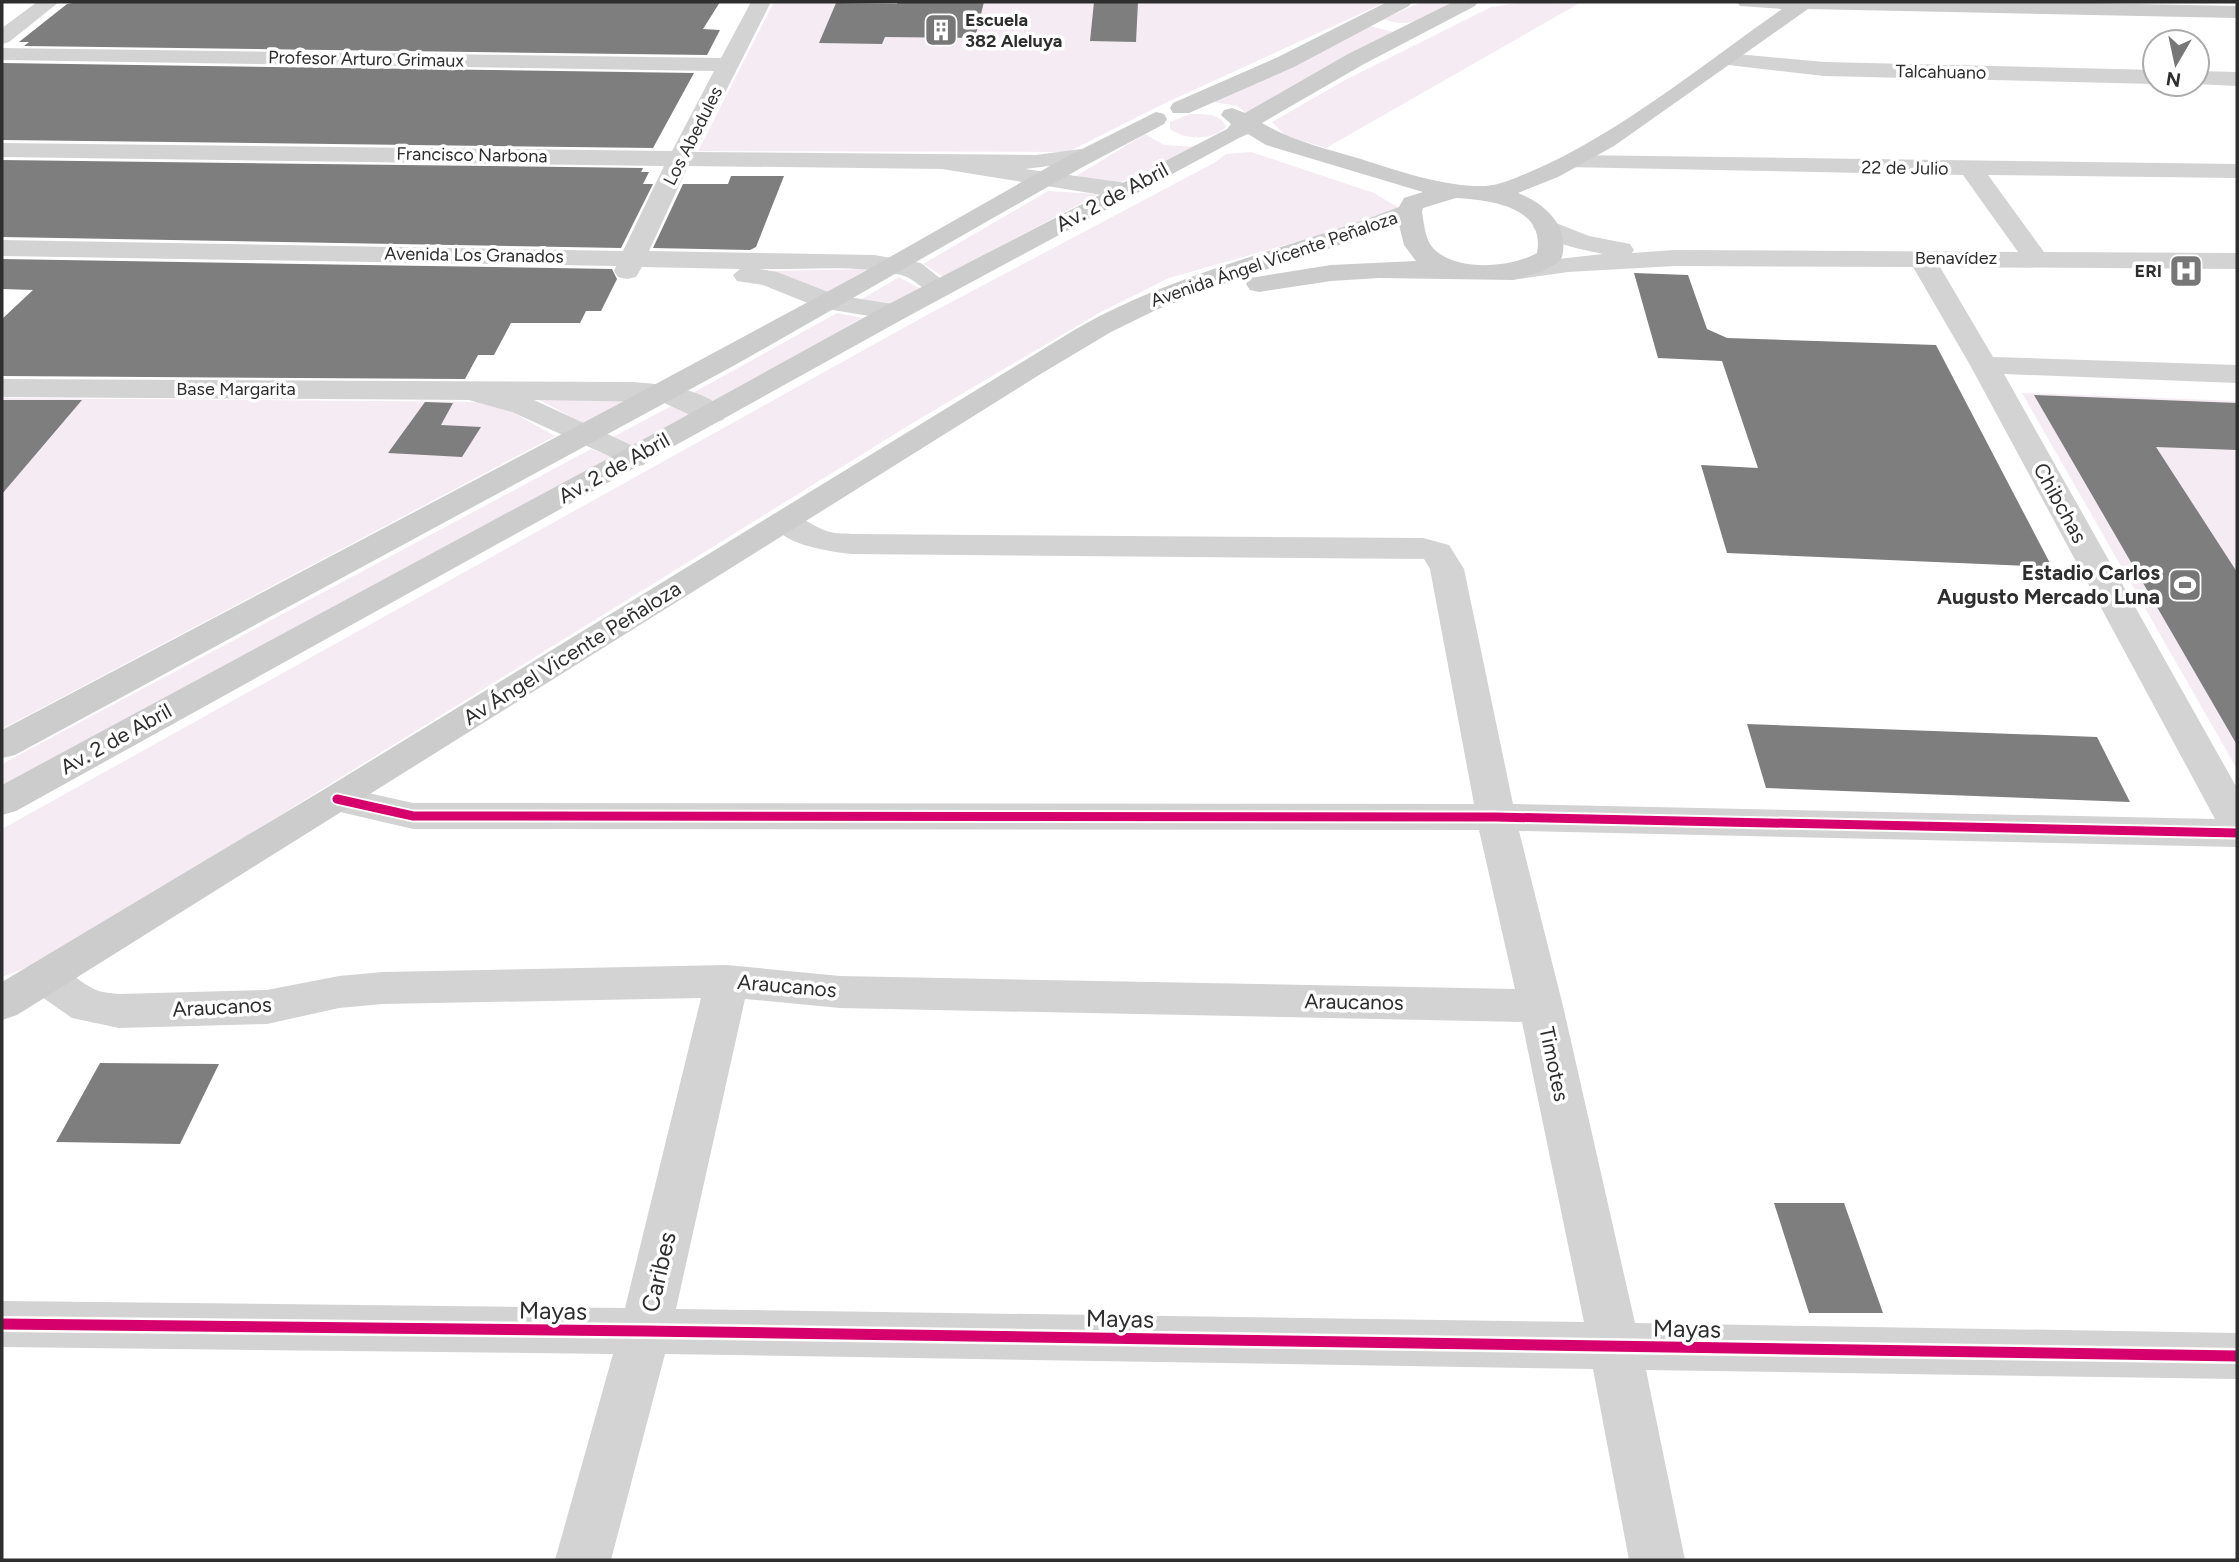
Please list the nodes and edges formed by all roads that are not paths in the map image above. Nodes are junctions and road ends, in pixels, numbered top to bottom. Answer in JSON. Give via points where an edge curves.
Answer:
{"nodes":[{"id":1,"x":49,"y":2,"type":"edge"},
{"id":2,"x":761,"y":2,"type":"edge"},
{"id":3,"x":1402,"y":2,"type":"edge"},
{"id":4,"x":1468,"y":2,"type":"edge"},
{"id":5,"x":1747,"y":2,"type":"edge"},
{"id":6,"x":1804,"y":2,"type":"edge"},
{"id":7,"x":2237,"y":12,"type":"edge"},
{"id":8,"x":1371,"y":16,"type":"junction"},
{"id":9,"x":1415,"y":29,"type":"junction"},
{"id":10,"x":2,"y":38,"type":"edge"},
{"id":11,"x":2,"y":54,"type":"edge"},
{"id":12,"x":1727,"y":59,"type":"junction"},
{"id":13,"x":730,"y":65,"type":"junction"},
{"id":14,"x":2141,"y":77,"type":"edge"},
{"id":15,"x":2211,"y":78,"type":"edge"},
{"id":16,"x":2237,"y":79,"type":"edge"},
{"id":17,"x":1204,"y":129,"type":"junction"},
{"id":18,"x":2,"y":150,"type":"edge"},
{"id":19,"x":1081,"y":156,"type":"junction"},
{"id":20,"x":680,"y":158,"type":"junction"},
{"id":21,"x":942,"y":162,"type":"junction"},
{"id":22,"x":1574,"y":162,"type":"junction"},
{"id":23,"x":1971,"y":169,"type":"junction"},
{"id":24,"x":2237,"y":171,"type":"edge"},
{"id":25,"x":1042,"y":180,"type":"junction"},
{"id":26,"x":1125,"y":189,"type":"junction"},
{"id":27,"x":1455,"y":191,"type":"junction"},
{"id":28,"x":1488,"y":193,"type":"junction"},
{"id":29,"x":1411,"y":208,"type":"junction"},
{"id":30,"x":1541,"y":219,"type":"junction"},
{"id":31,"x":2,"y":248,"type":"edge"},
{"id":32,"x":1675,"y":258,"type":"junction"},
{"id":33,"x":1921,"y":258,"type":"junction"},
{"id":34,"x":2035,"y":258,"type":"junction"},
{"id":35,"x":2237,"y":261,"type":"edge"},
{"id":36,"x":2,"y":262,"type":"edge"},
{"id":37,"x":630,"y":264,"type":"junction"},
{"id":38,"x":896,"y":265,"type":"junction"},
{"id":39,"x":1512,"y":272,"type":"junction"},
{"id":40,"x":1483,"y":273,"type":"junction"},
{"id":41,"x":939,"y":288,"type":"junction"},
{"id":42,"x":830,"y":302,"type":"junction"},
{"id":43,"x":1143,"y":305,"type":"junction"},
{"id":44,"x":895,"y":312,"type":"junction"},
{"id":45,"x":1984,"y":365,"type":"junction"},
{"id":46,"x":2237,"y":374,"type":"edge"},
{"id":47,"x":2,"y":388,"type":"edge"},
{"id":48,"x":471,"y":391,"type":"junction"},
{"id":49,"x":662,"y":393,"type":"junction"},
{"id":50,"x":712,"y":414,"type":"junction"},
{"id":51,"x":585,"y":435,"type":"junction"},
{"id":52,"x":633,"y":458,"type":"junction"},
{"id":53,"x":784,"y":521,"type":"junction"},
{"id":54,"x":2,"y":746,"type":"edge"},
{"id":55,"x":337,"y":799,"type":"junction"},
{"id":56,"x":2,"y":802,"type":"edge"},
{"id":57,"x":1496,"y":817,"type":"junction"},
{"id":58,"x":2237,"y":823,"type":"edge"},
{"id":59,"x":2237,"y":833,"type":"edge"},
{"id":60,"x":727,"y":981,"type":"junction"},
{"id":61,"x":16,"y":993,"type":"edge"},
{"id":62,"x":1541,"y":1006,"type":"junction"},
{"id":63,"x":2,"y":1324,"type":"edge"},
{"id":64,"x":645,"y":1331,"type":"junction"},
{"id":65,"x":1615,"y":1347,"type":"junction"},
{"id":66,"x":2237,"y":1356,"type":"edge"},
{"id":67,"x":583,"y":1560,"type":"edge"},
{"id":68,"x":1657,"y":1560,"type":"edge"}],
"edges":[{"from":1,"to":10,"type":"street"},
{"from":2,"to":13,"type":"street","name":"Los Abedules"},
{"from":3,"to":8,"type":"street","name":"Av. 2 de Abril"},
{"from":4,"to":9,"type":"street","name":"Av. 2 de Abril"},
{"from":5,"to":6,"type":"street"},
{"from":6,"to":7,"type":"street"},
{"from":6,"to":12,"type":"street","name":"Avenida Ángel Vicente Peñaloza"},
{"from":8,"to":9,"type":"street","via":[[1385,27]]},
{"from":8,"to":17,"type":"street","name":"Av. 2 de Abril","via":[[1286,62]]},
{"from":9,"to":17,"type":"street","name":"Av. 2 de Abril"},
{"from":11,"to":13,"type":"street","name":"Profesor Arturo Grimaux"},
{"from":12,"to":14,"type":"street","name":"Talcahuano","via":[[1824,69]]},
{"from":12,"to":22,"type":"street","name":"Avenida Ángel Vicente Peñaloza"},
{"from":13,"to":20,"type":"street","name":"Los Abedules"},
{"from":15,"to":16,"type":"street"},
{"from":17,"to":19,"type":"street","name":"Av. 2 de Abril"},
{"from":17,"to":26,"type":"street","name":"Av. 2 de Abril"},
{"from":17,"to":27,"type":"street","via":[[1259,133],[1409,182]]},
{"from":17,"to":29,"type":"street","via":[[1375,186]]},
{"from":18,"to":20,"type":"street","name":"Francisco Narbona"},
{"from":19,"to":21,"type":"street","name":"Francisco Narbona","via":[[1036,162]]},
{"from":19,"to":25,"type":"street","name":"Av. 2 de Abril"},
{"from":20,"to":21,"type":"street","name":"Francisco Narbona"},
{"from":20,"to":37,"type":"street","name":"Los Abedules"},
{"from":21,"to":25,"type":"street","name":"Francisco Narbona"},
{"from":22,"to":23,"type":"street","name":"22 de Julio"},
{"from":22,"to":28,"type":"street","name":"Avenida Ángel Vicente Peñaloza"},
{"from":22,"to":30,"type":"street","name":"Avenida Ángel Vicente Peñaloza","via":[[1551,188]]},
{"from":23,"to":24,"type":"street","name":"22 de Julio"},
{"from":23,"to":34,"type":"street"},
{"from":25,"to":26,"type":"street","name":"Francisco Narbona","via":[[1092,189]]},
{"from":25,"to":38,"type":"street","name":"Av. 2 de Abril"},
{"from":26,"to":41,"type":"street","name":"Av. 2 de Abril"},
{"from":27,"to":28,"type":"street","name":"Avenida Ángel Vicente Peñaloza"},
{"from":27,"to":29,"type":"street","name":"Avenida Ángel Vicente Peñaloza"},
{"from":28,"to":30,"type":"street","name":"Avenida Ángel Vicente Peñaloza","via":[[1520,202]]},
{"from":29,"to":40,"type":"street","name":"Avenida Ángel Vicente Peñaloza","via":[[1420,251],[1444,265]]},
{"from":29,"to":43,"type":"street","name":"Avenida Ángel Vicente Peñaloza","via":[[1369,228],[1212,277]]},
{"from":30,"to":32,"type":"street","name":"Benavídez","via":[[1582,242]]},
{"from":30,"to":39,"type":"street","name":"Avenida Ángel Vicente Peñaloza","via":[[1553,245],[1549,257]]},
{"from":31,"to":37,"type":"street","name":"Avenida Los Granados"},
{"from":32,"to":33,"type":"street","name":"Benavídez"},
{"from":32,"to":39,"type":"street","name":"Benavídez"},
{"from":33,"to":34,"type":"street","name":"Benavídez"},
{"from":33,"to":45,"type":"street","name":"Chibchas"},
{"from":34,"to":35,"type":"street","name":"Benavídez"},
{"from":36,"to":37,"type":"street","name":"Avenida Los Granados"},
{"from":37,"to":38,"type":"street","name":"Avenida Los Granados"},
{"from":37,"to":42,"type":"street","name":"Avenida Los Granados","via":[[758,276]]},
{"from":38,"to":41,"type":"street","name":"Avenida Los Granados","via":[[912,269]]},
{"from":38,"to":42,"type":"street","name":"Av. 2 de Abril"},
{"from":39,"to":40,"type":"street","name":"Avenida Ángel Vicente Peñaloza"},
{"from":40,"to":43,"type":"street","name":"Avenida Ángel Vicente Peñaloza","via":[[1359,269]]},
{"from":41,"to":44,"type":"street","name":"Av. 2 de Abril"},
{"from":42,"to":44,"type":"street","name":"Avenida Los Granados"},
{"from":42,"to":49,"type":"street","name":"Av. 2 de Abril"},
{"from":43,"to":53,"type":"street","name":"Av Ángel Vicente Peñaloza","via":[[1029,369]]},
{"from":44,"to":50,"type":"street","name":"Av. 2 de Abril"},
{"from":45,"to":46,"type":"street"},
{"from":45,"to":58,"type":"street","name":"Chibchas"},
{"from":47,"to":48,"type":"street","name":"Base Margarita"},
{"from":48,"to":49,"type":"street","name":"Base Margarita"},
{"from":48,"to":51,"type":"street","name":"Base Margarita","via":[[523,406]]},
{"from":49,"to":50,"type":"street","name":"Base Margarita"},
{"from":49,"to":51,"type":"street","name":"Av. 2 de Abril"},
{"from":50,"to":52,"type":"street","name":"Av. 2 de Abril"},
{"from":51,"to":52,"type":"street","name":"Base Margarita"},
{"from":51,"to":54,"type":"street","name":"Av. 2 de Abril"},
{"from":52,"to":56,"type":"street","name":"Av. 2 de Abril"},
{"from":53,"to":55,"type":"street","name":"Av Ángel Vicente Peñaloza"},
{"from":53,"to":57,"type":"street","name":"Timotes","via":[[822,541],[852,544],[1423,548],[1437,552],[1447,569]]},
{"from":55,"to":57,"type":"street","via":[[413,816]]},
{"from":55,"to":61,"type":"street","name":"Av Ángel Vicente Peñaloza"},
{"from":57,"to":59,"type":"street"},
{"from":57,"to":62,"type":"street","name":"Timotes"},
{"from":60,"to":61,"type":"street","name":"Araucanos","via":[[383,988],[267,1007],[119,1011]]},
{"from":60,"to":62,"type":"street","name":"Araucanos","via":[[840,992]]},
{"from":60,"to":64,"type":"street","name":"Caribes"},
{"from":62,"to":65,"type":"street","name":"Timotes"},
{"from":63,"to":64,"type":"street","name":"Mayas"},
{"from":64,"to":65,"type":"street","name":"Mayas"},
{"from":64,"to":67,"type":"street","name":"Caribes"},
{"from":65,"to":66,"type":"street","name":"Mayas"},
{"from":65,"to":68,"type":"street","name":"Timotes"}]}
